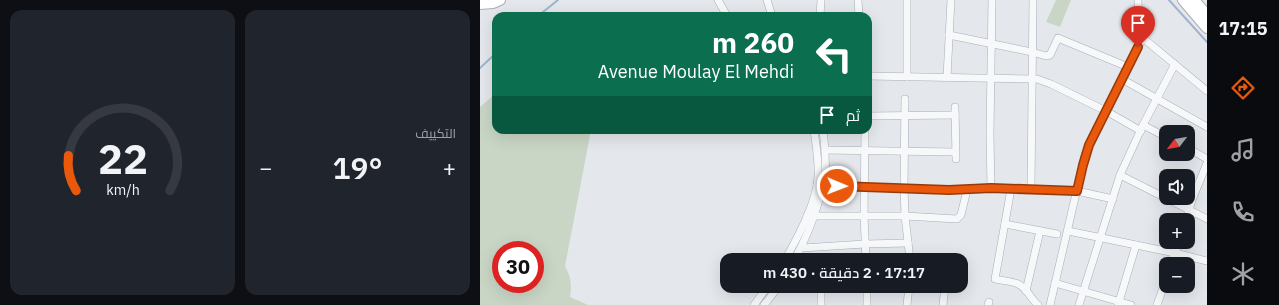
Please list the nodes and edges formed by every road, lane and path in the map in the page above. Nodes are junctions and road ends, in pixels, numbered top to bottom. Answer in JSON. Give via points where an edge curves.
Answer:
{"nodes":[{"id":1,"x":500,"y":0,"type":"edge"},
{"id":2,"x":718,"y":0,"type":"edge"},
{"id":3,"x":767,"y":0,"type":"edge"},
{"id":4,"x":821,"y":0,"type":"edge"},
{"id":5,"x":858,"y":0,"type":"edge"},
{"id":6,"x":908,"y":0,"type":"edge"},
{"id":7,"x":951,"y":0,"type":"edge"},
{"id":8,"x":992,"y":0,"type":"edge"},
{"id":9,"x":1033,"y":0,"type":"edge"},
{"id":10,"x":1183,"y":0,"type":"edge"},
{"id":11,"x":1194,"y":0,"type":"edge"},
{"id":12,"x":1137,"y":2,"type":"edge"},
{"id":13,"x":480,"y":4,"type":"edge"},
{"id":14,"x":725,"y":12,"type":"edge"},
{"id":15,"x":771,"y":12,"type":"edge"},
{"id":16,"x":820,"y":12,"type":"edge"},
{"id":17,"x":859,"y":12,"type":"edge"},
{"id":18,"x":1207,"y":15,"type":"edge"},
{"id":19,"x":1207,"y":28,"type":"edge"},
{"id":20,"x":949,"y":35,"type":"junction"},
{"id":21,"x":1143,"y":38,"type":"junction"},
{"id":22,"x":992,"y":44,"type":"junction"},
{"id":23,"x":1032,"y":52,"type":"junction"},
{"id":24,"x":1175,"y":64,"type":"junction"},
{"id":25,"x":1128,"y":67,"type":"junction"},
{"id":26,"x":872,"y":76,"type":"edge"},
{"id":27,"x":947,"y":77,"type":"junction"},
{"id":28,"x":907,"y":78,"type":"junction"},
{"id":29,"x":990,"y":78,"type":"junction"},
{"id":30,"x":1031,"y":78,"type":"junction"},
{"id":31,"x":1122,"y":79,"type":"junction"},
{"id":32,"x":1207,"y":91,"type":"edge"},
{"id":33,"x":905,"y":99,"type":"dead end"},
{"id":34,"x":1157,"y":99,"type":"junction"},
{"id":35,"x":1106,"y":111,"type":"junction"},
{"id":36,"x":904,"y":115,"type":"junction"},
{"id":37,"x":872,"y":116,"type":"edge"},
{"id":38,"x":1207,"y":127,"type":"edge"},
{"id":39,"x":1142,"y":128,"type":"junction"},
{"id":40,"x":814,"y":134,"type":"edge"},
{"id":41,"x":823,"y":134,"type":"edge"},
{"id":42,"x":865,"y":134,"type":"edge"},
{"id":43,"x":1159,"y":134,"type":"edge"},
{"id":44,"x":825,"y":150,"type":"junction"},
{"id":45,"x":904,"y":150,"type":"junction"},
{"id":46,"x":864,"y":151,"type":"junction"},
{"id":47,"x":1195,"y":152,"type":"edge"},
{"id":48,"x":1207,"y":158,"type":"edge"},
{"id":49,"x":1207,"y":163,"type":"edge"},
{"id":50,"x":1120,"y":175,"type":"junction"},
{"id":51,"x":820,"y":186,"type":"junction"},
{"id":52,"x":864,"y":186,"type":"junction"},
{"id":53,"x":904,"y":188,"type":"junction"},
{"id":54,"x":991,"y":188,"type":"junction"},
{"id":55,"x":1011,"y":189,"type":"junction"},
{"id":56,"x":966,"y":190,"type":"junction"},
{"id":57,"x":1031,"y":190,"type":"junction"},
{"id":58,"x":1077,"y":191,"type":"junction"},
{"id":59,"x":1113,"y":199,"type":"junction"},
{"id":60,"x":1189,"y":210,"type":"junction"},
{"id":61,"x":1188,"y":213,"type":"edge"},
{"id":62,"x":811,"y":216,"type":"junction"},
{"id":63,"x":864,"y":216,"type":"junction"},
{"id":64,"x":905,"y":216,"type":"junction"},
{"id":65,"x":1207,"y":220,"type":"edge"},
{"id":66,"x":1005,"y":224,"type":"junction"},
{"id":67,"x":1040,"y":231,"type":"junction"},
{"id":68,"x":1068,"y":231,"type":"junction"},
{"id":69,"x":1057,"y":234,"type":"dead end"},
{"id":70,"x":1101,"y":237,"type":"junction"},
{"id":71,"x":908,"y":243,"type":"junction"},
{"id":72,"x":865,"y":244,"type":"junction"},
{"id":73,"x":1136,"y":244,"type":"junction"},
{"id":74,"x":802,"y":248,"type":"junction"},
{"id":75,"x":1176,"y":249,"type":"edge"},
{"id":76,"x":789,"y":253,"type":"edge"},
{"id":77,"x":799,"y":253,"type":"edge"},
{"id":78,"x":866,"y":253,"type":"edge"},
{"id":79,"x":909,"y":253,"type":"edge"},
{"id":80,"x":1175,"y":253,"type":"junction"},
{"id":81,"x":1174,"y":257,"type":"edge"},
{"id":82,"x":1207,"y":261,"type":"edge"},
{"id":83,"x":1055,"y":283,"type":"junction"},
{"id":84,"x":1026,"y":291,"type":"junction"},
{"id":85,"x":1083,"y":291,"type":"junction"},
{"id":86,"x":763,"y":293,"type":"edge"},
{"id":87,"x":773,"y":293,"type":"edge"},
{"id":88,"x":821,"y":293,"type":"edge"},
{"id":89,"x":866,"y":293,"type":"edge"},
{"id":90,"x":908,"y":293,"type":"edge"},
{"id":91,"x":944,"y":293,"type":"edge"},
{"id":92,"x":1161,"y":293,"type":"edge"},
{"id":93,"x":1118,"y":303,"type":"edge"},
{"id":94,"x":754,"y":305,"type":"edge"},
{"id":95,"x":764,"y":305,"type":"edge"},
{"id":96,"x":822,"y":305,"type":"edge"},
{"id":97,"x":867,"y":305,"type":"edge"},
{"id":98,"x":907,"y":305,"type":"edge"},
{"id":99,"x":943,"y":305,"type":"edge"},
{"id":100,"x":1038,"y":305,"type":"edge"},
{"id":101,"x":1050,"y":305,"type":"edge"},
{"id":102,"x":1079,"y":305,"type":"edge"},
{"id":103,"x":1131,"y":305,"type":"edge"},
{"id":104,"x":1157,"y":305,"type":"edge"}],
"edges":[{"from":1,"to":13,"type":"street"},
{"from":2,"to":14,"type":"street"},
{"from":3,"to":15,"type":"street"},
{"from":4,"to":16,"type":"street"},
{"from":5,"to":17,"type":"street"},
{"from":6,"to":28,"type":"street"},
{"from":7,"to":20,"type":"street"},
{"from":8,"to":22,"type":"street"},
{"from":9,"to":23,"type":"street"},
{"from":10,"to":19,"type":"street"},
{"from":11,"to":18,"type":"street"},
{"from":12,"to":21,"type":"street"},
{"from":20,"to":22,"type":"street"},
{"from":20,"to":27,"type":"street"},
{"from":21,"to":24,"type":"street"},
{"from":21,"to":25,"type":"street"},
{"from":22,"to":23,"type":"street"},
{"from":22,"to":29,"type":"street"},
{"from":23,"to":25,"type":"street","via":[[1048,56],[1058,38]]},
{"from":23,"to":30,"type":"street"},
{"from":24,"to":32,"type":"street"},
{"from":24,"to":34,"type":"street"},
{"from":25,"to":31,"type":"street"},
{"from":26,"to":28,"type":"street"},
{"from":27,"to":28,"type":"street"},
{"from":27,"to":29,"type":"street"},
{"from":29,"to":30,"type":"street"},
{"from":29,"to":54,"type":"street"},
{"from":30,"to":35,"type":"street","via":[[1051,84]]},
{"from":30,"to":57,"type":"street"},
{"from":31,"to":34,"type":"street"},
{"from":31,"to":35,"type":"street"},
{"from":33,"to":36,"type":"street"},
{"from":34,"to":38,"type":"street"},
{"from":34,"to":39,"type":"street"},
{"from":35,"to":39,"type":"street"},
{"from":35,"to":58,"type":"street","via":[[1085,156]]},
{"from":36,"to":37,"type":"street"},
{"from":36,"to":45,"type":"street"},
{"from":36,"to":45,"type":"street","via":[[955,111],[956,155]]},
{"from":39,"to":43,"type":"street"},
{"from":39,"to":50,"type":"street"},
{"from":40,"to":51,"type":"street"},
{"from":41,"to":44,"type":"street"},
{"from":42,"to":46,"type":"street"},
{"from":44,"to":46,"type":"street"},
{"from":44,"to":51,"type":"street","via":[[826,174]]},
{"from":45,"to":46,"type":"street"},
{"from":45,"to":53,"type":"street"},
{"from":46,"to":52,"type":"street"},
{"from":47,"to":48,"type":"street"},
{"from":49,"to":60,"type":"street"},
{"from":50,"to":59,"type":"street"},
{"from":50,"to":60,"type":"street"},
{"from":51,"to":52,"type":"street"},
{"from":51,"to":62,"type":"street"},
{"from":52,"to":53,"type":"street"},
{"from":52,"to":63,"type":"street"},
{"from":53,"to":56,"type":"street"},
{"from":53,"to":64,"type":"street"},
{"from":54,"to":55,"type":"street"},
{"from":54,"to":56,"type":"street"},
{"from":55,"to":57,"type":"street"},
{"from":55,"to":66,"type":"street"},
{"from":56,"to":64,"type":"street","via":[[961,215],[957,219]]},
{"from":57,"to":58,"type":"street"},
{"from":58,"to":59,"type":"street"},
{"from":58,"to":68,"type":"street"},
{"from":59,"to":70,"type":"street"},
{"from":60,"to":61,"type":"street"},
{"from":60,"to":65,"type":"street"},
{"from":62,"to":63,"type":"street"},
{"from":62,"to":74,"type":"street"},
{"from":62,"to":76,"type":"street"},
{"from":63,"to":64,"type":"street"},
{"from":63,"to":72,"type":"street"},
{"from":64,"to":71,"type":"street"},
{"from":66,"to":67,"type":"street"},
{"from":66,"to":84,"type":"street","via":[[995,279],[1020,285]]},
{"from":67,"to":69,"type":"street"},
{"from":67,"to":84,"type":"street"},
{"from":68,"to":70,"type":"street"},
{"from":68,"to":83,"type":"street"},
{"from":70,"to":73,"type":"street"},
{"from":70,"to":85,"type":"street"},
{"from":71,"to":72,"type":"street"},
{"from":71,"to":79,"type":"street"},
{"from":72,"to":74,"type":"street"},
{"from":72,"to":78,"type":"street"},
{"from":73,"to":80,"type":"street"},
{"from":73,"to":93,"type":"street"},
{"from":74,"to":77,"type":"street"},
{"from":75,"to":80,"type":"street"},
{"from":80,"to":81,"type":"street"},
{"from":80,"to":82,"type":"street"},
{"from":83,"to":85,"type":"street"},
{"from":83,"to":101,"type":"street"},
{"from":84,"to":100,"type":"street"},
{"from":85,"to":93,"type":"street"},
{"from":85,"to":102,"type":"street"},
{"from":86,"to":94,"type":"street"},
{"from":87,"to":95,"type":"street"},
{"from":88,"to":96,"type":"street"},
{"from":89,"to":97,"type":"street"},
{"from":90,"to":98,"type":"street"},
{"from":91,"to":99,"type":"street"},
{"from":92,"to":104,"type":"street"},
{"from":93,"to":103,"type":"street"}]}
